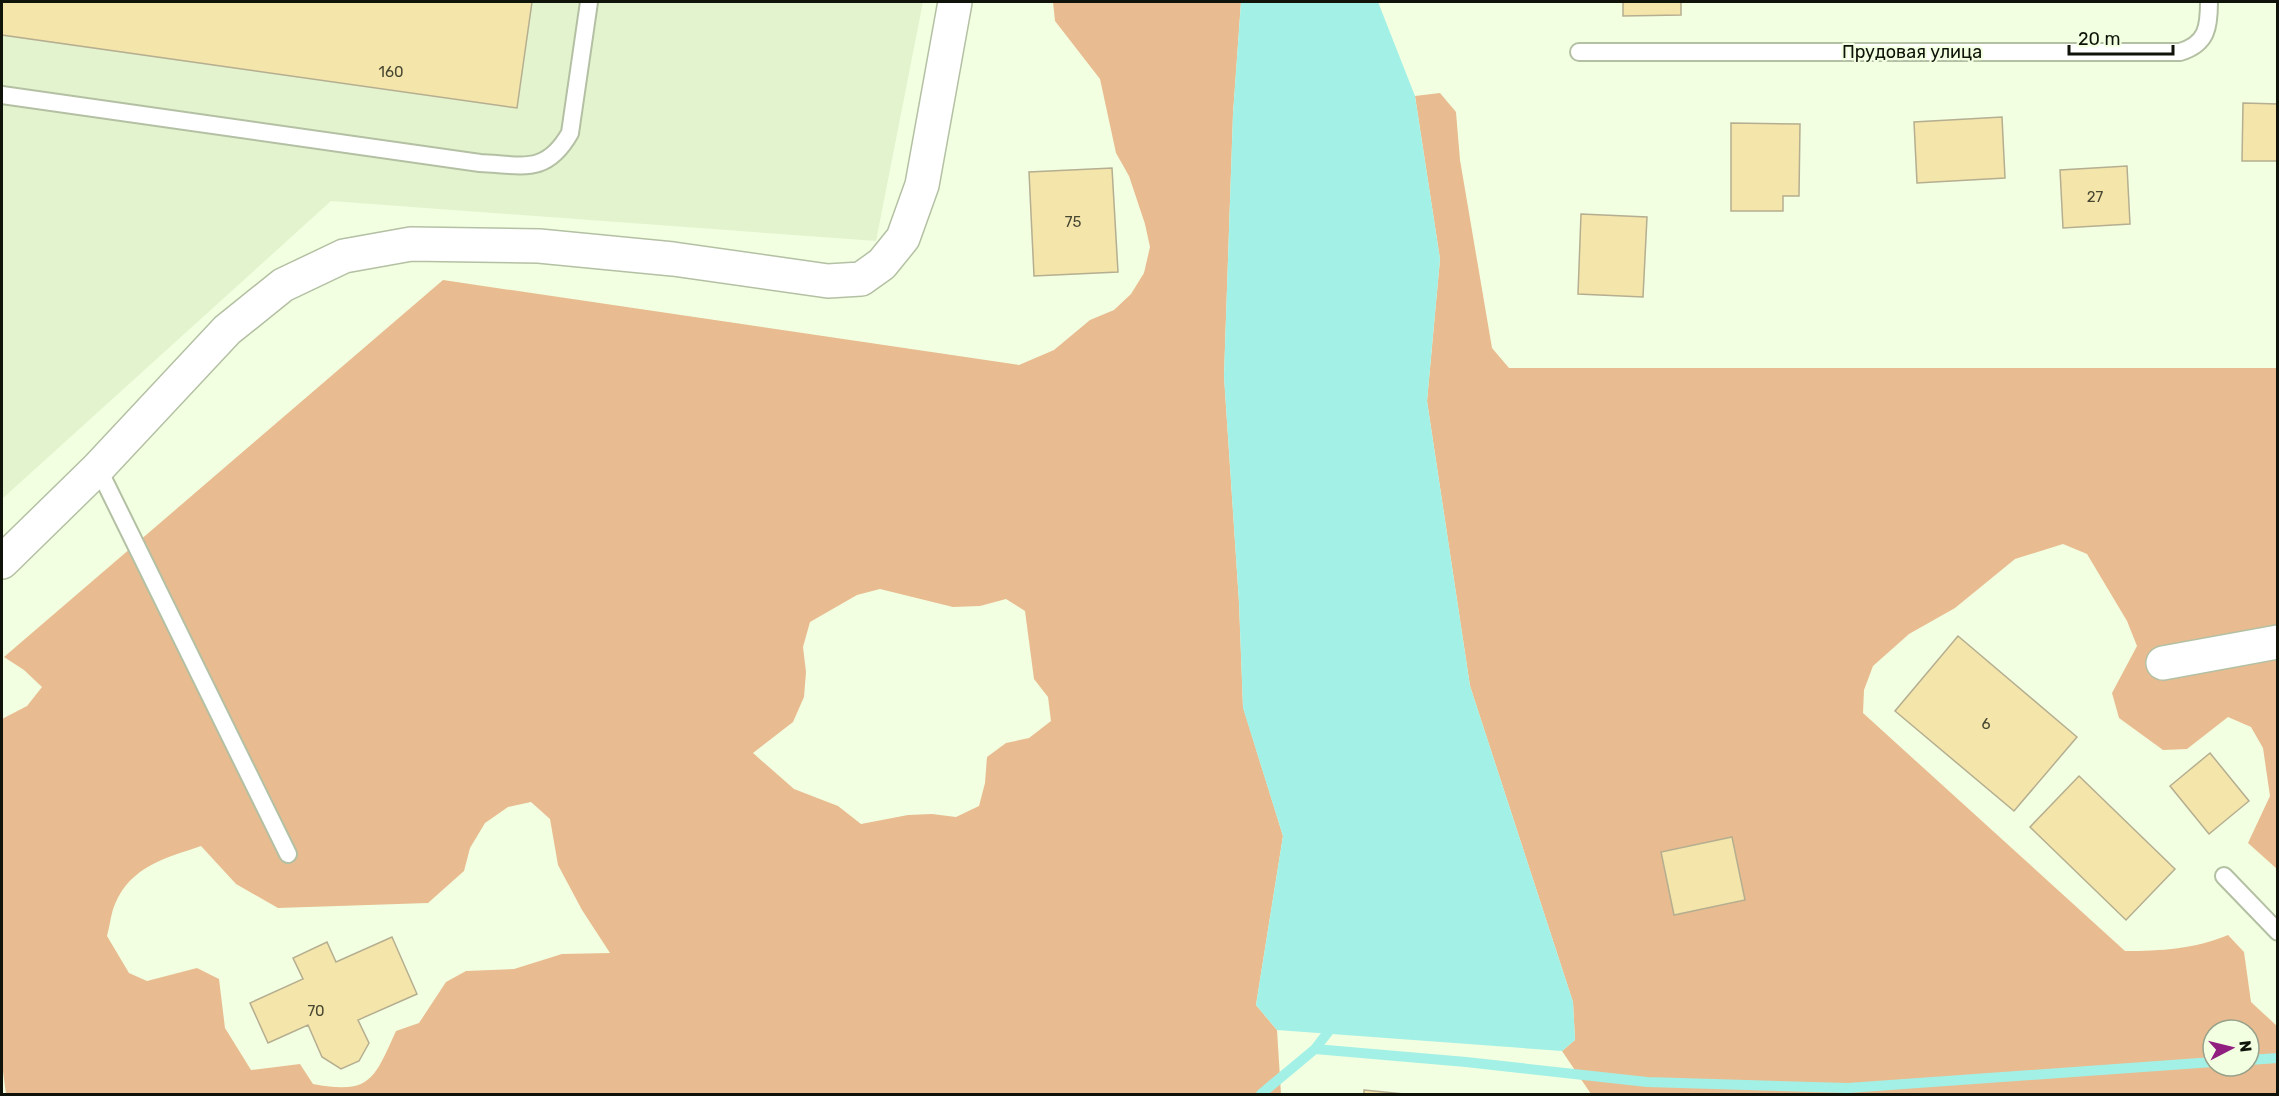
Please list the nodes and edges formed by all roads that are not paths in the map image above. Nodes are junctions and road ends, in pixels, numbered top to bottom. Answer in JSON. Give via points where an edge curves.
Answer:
{"nodes":[{"id":1,"x":589,"y":2,"type":"edge"},
{"id":2,"x":955,"y":2,"type":"edge"},
{"id":3,"x":2209,"y":2,"type":"edge"},
{"id":4,"x":1579,"y":52,"type":"dead end"},
{"id":5,"x":2,"y":95,"type":"edge"},
{"id":6,"x":98,"y":468,"type":"junction"},
{"id":7,"x":2,"y":562,"type":"edge"},
{"id":8,"x":2277,"y":642,"type":"edge"},
{"id":9,"x":2163,"y":663,"type":"dead end"},
{"id":10,"x":288,"y":854,"type":"dead end"},
{"id":11,"x":2224,"y":876,"type":"dead end"},
{"id":12,"x":2277,"y":932,"type":"edge"}],
"edges":[{"from":1,"to":5,"type":"lane","via":[[570,133],[560,151],[537,165],[480,163]]},
{"from":2,"to":6,"type":"street","via":[[922,185],[903,238],[882,264],[861,279],[828,281],[673,259],[539,246],[411,244],[344,256],[283,285],[227,330]]},
{"from":3,"to":4,"type":"lane","name":"Прудовая улица","via":[[2204,36],[2193,48],[2180,52]]},
{"from":6,"to":7,"type":"street"},
{"from":6,"to":10,"type":"lane"},
{"from":8,"to":9,"type":"street"},
{"from":11,"to":12,"type":"lane"}]}
